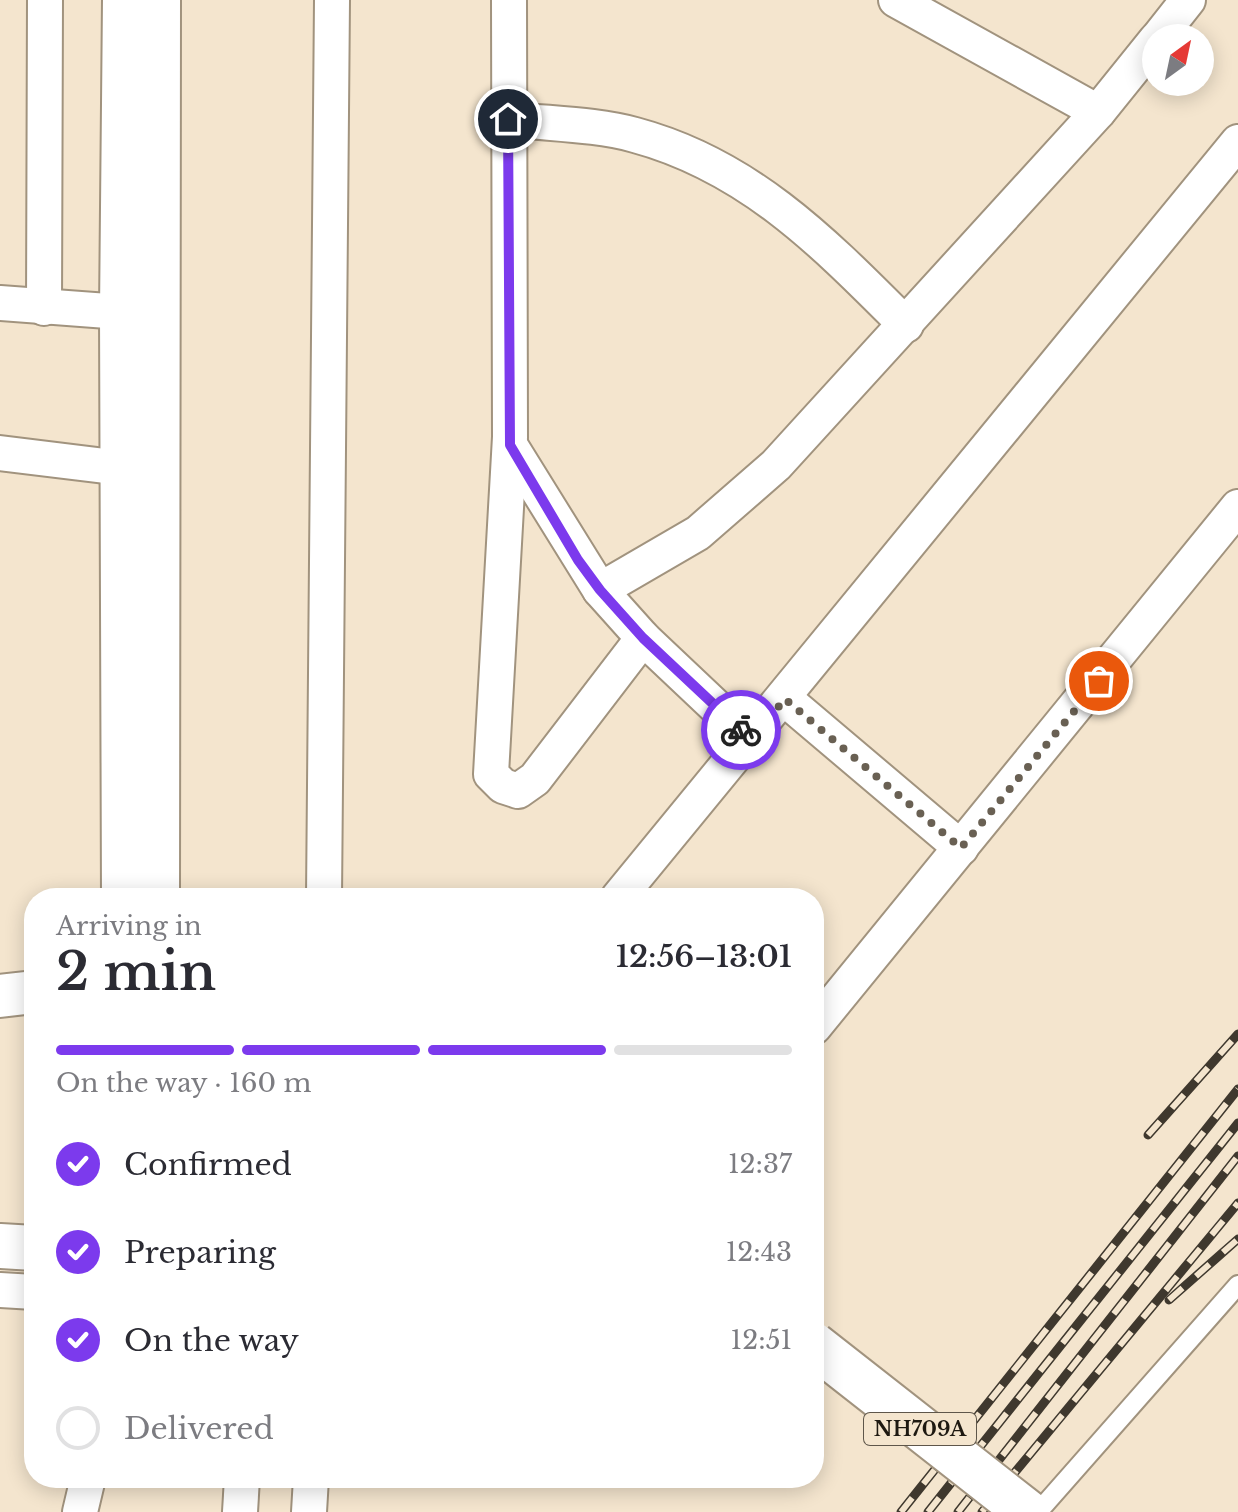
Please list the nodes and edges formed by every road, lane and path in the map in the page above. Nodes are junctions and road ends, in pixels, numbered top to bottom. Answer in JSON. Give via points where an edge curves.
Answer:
{"nodes":[{"id":1,"x":45,"y":0,"type":"edge"},
{"id":2,"x":124,"y":0,"type":"edge"},
{"id":3,"x":159,"y":0,"type":"edge"},
{"id":4,"x":332,"y":0,"type":"edge"},
{"id":5,"x":509,"y":0,"type":"edge"},
{"id":6,"x":896,"y":0,"type":"edge"},
{"id":7,"x":1188,"y":0,"type":"edge"},
{"id":8,"x":1169,"y":24,"type":"edge"},
{"id":9,"x":1142,"y":58,"type":"edge"},
{"id":10,"x":1098,"y":112,"type":"junction"},
{"id":11,"x":508,"y":119,"type":"junction"},
{"id":12,"x":1238,"y":142,"type":"edge"},
{"id":13,"x":0,"y":303,"type":"edge"},
{"id":14,"x":44,"y":308,"type":"junction"},
{"id":15,"x":121,"y":312,"type":"junction"},
{"id":16,"x":906,"y":325,"type":"junction"},
{"id":17,"x":510,"y":445,"type":"junction"},
{"id":18,"x":0,"y":453,"type":"edge"},
{"id":19,"x":141,"y":471,"type":"junction"},
{"id":20,"x":1238,"y":507,"type":"edge"},
{"id":21,"x":600,"y":590,"type":"junction"},
{"id":22,"x":643,"y":638,"type":"junction"},
{"id":23,"x":785,"y":699,"type":"junction"},
{"id":24,"x":751,"y":740,"type":"junction"},
{"id":25,"x":961,"y":848,"type":"junction"},
{"id":26,"x":123,"y":888,"type":"edge"},
{"id":27,"x":158,"y":888,"type":"edge"},
{"id":28,"x":324,"y":888,"type":"edge"},
{"id":29,"x":626,"y":888,"type":"edge"},
{"id":30,"x":24,"y":993,"type":"edge"},
{"id":31,"x":0,"y":996,"type":"edge"},
{"id":32,"x":824,"y":1015,"type":"edge"},
{"id":33,"x":0,"y":1246,"type":"edge"},
{"id":34,"x":24,"y":1247,"type":"edge"},
{"id":35,"x":1238,"y":1285,"type":"edge"},
{"id":36,"x":0,"y":1290,"type":"edge"},
{"id":37,"x":24,"y":1291,"type":"edge"},
{"id":38,"x":824,"y":1353,"type":"edge"},
{"id":39,"x":86,"y":1488,"type":"edge"},
{"id":40,"x":241,"y":1488,"type":"edge"},
{"id":41,"x":310,"y":1488,"type":"edge"},
{"id":42,"x":80,"y":1512,"type":"edge"},
{"id":43,"x":240,"y":1512,"type":"edge"},
{"id":44,"x":309,"y":1512,"type":"edge"},
{"id":45,"x":1027,"y":1512,"type":"edge"},
{"id":46,"x":1038,"y":1512,"type":"edge"}],
"edges":[{"from":1,"to":14,"type":"street"},
{"from":2,"to":15,"type":"street"},
{"from":3,"to":19,"type":"street"},
{"from":4,"to":28,"type":"street"},
{"from":5,"to":11,"type":"street"},
{"from":6,"to":10,"type":"street"},
{"from":7,"to":8,"type":"street"},
{"from":9,"to":10,"type":"street"},
{"from":10,"to":16,"type":"street"},
{"from":11,"to":16,"type":"street","via":[[633,134],[684,152],[751,187],[809,229]]},
{"from":11,"to":17,"type":"street"},
{"from":12,"to":23,"type":"street"},
{"from":13,"to":14,"type":"street"},
{"from":14,"to":15,"type":"street"},
{"from":15,"to":19,"type":"street"},
{"from":16,"to":21,"type":"street","via":[[735,502],[698,533]]},
{"from":17,"to":21,"type":"street"},
{"from":17,"to":22,"type":"street","via":[[491,774],[518,791],[535,779]]},
{"from":18,"to":19,"type":"street"},
{"from":19,"to":26,"type":"street"},
{"from":19,"to":27,"type":"street"},
{"from":20,"to":25,"type":"street"},
{"from":21,"to":22,"type":"street"},
{"from":22,"to":24,"type":"street"},
{"from":23,"to":24,"type":"street"},
{"from":23,"to":25,"type":"street"},
{"from":24,"to":29,"type":"street"},
{"from":25,"to":32,"type":"street"},
{"from":30,"to":31,"type":"street"},
{"from":33,"to":34,"type":"highway"},
{"from":35,"to":46,"type":"lane"},
{"from":36,"to":37,"type":"street"},
{"from":38,"to":45,"type":"highway","number":"NH709A","bridge":true},
{"from":39,"to":42,"type":"street"},
{"from":40,"to":43,"type":"street"},
{"from":41,"to":44,"type":"street"}]}
